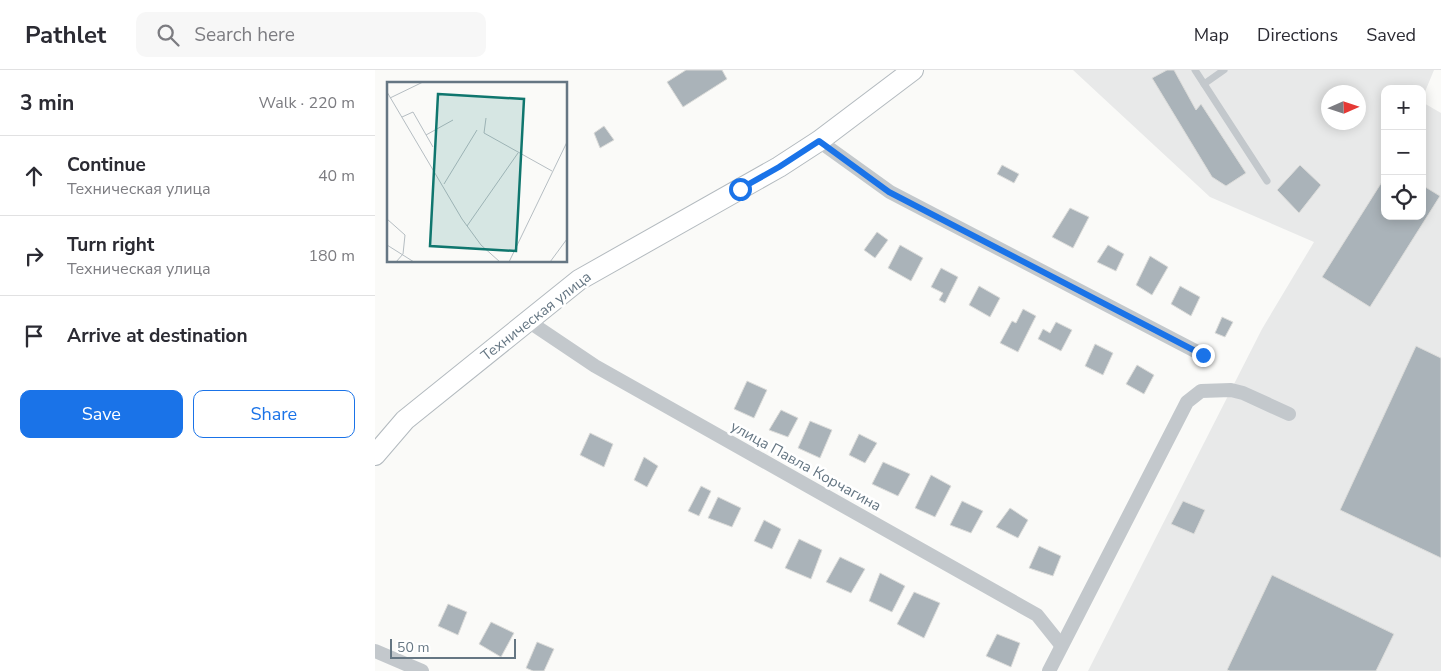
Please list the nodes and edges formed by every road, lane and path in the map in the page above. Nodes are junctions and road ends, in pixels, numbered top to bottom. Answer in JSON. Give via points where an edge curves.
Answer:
{"nodes":[{"id":1,"x":913,"y":70,"type":"edge"},
{"id":2,"x":1195,"y":70,"type":"edge"},
{"id":3,"x":1224,"y":70,"type":"edge"},
{"id":4,"x":1204,"y":84,"type":"junction"},
{"id":5,"x":819,"y":141,"type":"junction"},
{"id":6,"x":1267,"y":181,"type":"dead end"},
{"id":7,"x":528,"y":321,"type":"junction"},
{"id":8,"x":1203,"y":355,"type":"dead end"},
{"id":9,"x":1289,"y":414,"type":"dead end"},
{"id":10,"x":375,"y":455,"type":"edge"},
{"id":11,"x":1061,"y":645,"type":"junction"},
{"id":12,"x":375,"y":651,"type":"edge"},
{"id":13,"x":422,"y":671,"type":"edge"},
{"id":14,"x":1049,"y":671,"type":"edge"}],
"edges":[{"from":1,"to":5,"type":"main road","name":"Техническая улица"},
{"from":2,"to":4,"type":"lane"},
{"from":3,"to":4,"type":"lane"},
{"from":4,"to":6,"type":"lane"},
{"from":5,"to":7,"type":"main road","name":"Техническая улица","via":[[579,280]]},
{"from":5,"to":8,"type":"street","via":[[889,192]]},
{"from":7,"to":10,"type":"main road","name":"Техническая улица","via":[[405,420]]},
{"from":7,"to":11,"type":"street","name":"улица Павла Корчагина","via":[[595,366],[1037,614]]},
{"from":9,"to":11,"type":"street","via":[[1231,390],[1201,391],[1187,402]]},
{"from":11,"to":14,"type":"street"},
{"from":12,"to":13,"type":"street"}]}
